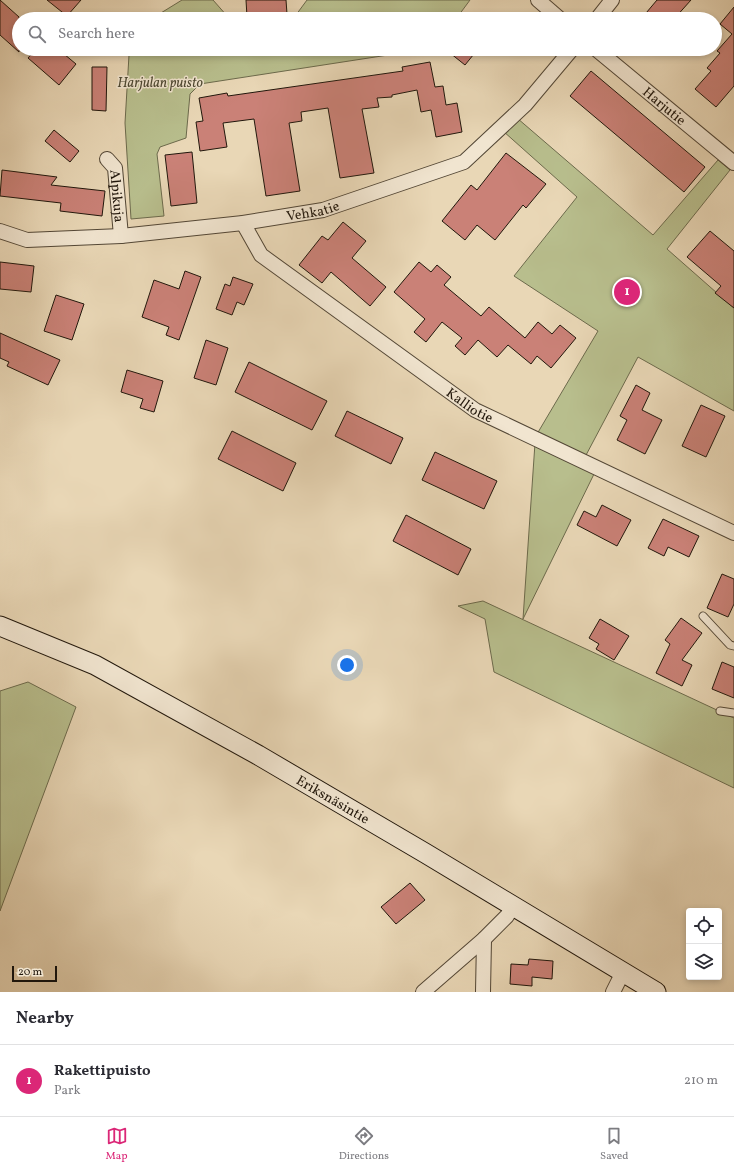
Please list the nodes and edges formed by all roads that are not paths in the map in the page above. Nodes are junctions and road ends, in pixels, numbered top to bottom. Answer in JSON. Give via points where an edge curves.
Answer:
{"nodes":[{"id":1,"x":538,"y":0,"type":"edge"},
{"id":2,"x":612,"y":0,"type":"edge"},
{"id":3,"x":552,"y":12,"type":"edge"},
{"id":4,"x":603,"y":12,"type":"edge"},
{"id":5,"x":566,"y":56,"type":"edge"},
{"id":6,"x":604,"y":56,"type":"edge"},
{"id":7,"x":107,"y":158,"type":"dead end"},
{"id":8,"x":734,"y":163,"type":"edge"},
{"id":9,"x":243,"y":223,"type":"junction"},
{"id":10,"x":0,"y":232,"type":"edge"},
{"id":11,"x":121,"y":236,"type":"junction"},
{"id":12,"x":734,"y":533,"type":"edge"},
{"id":13,"x":703,"y":616,"type":"dead end"},
{"id":14,"x":0,"y":626,"type":"edge"},
{"id":15,"x":734,"y":646,"type":"edge"},
{"id":16,"x":720,"y":710,"type":"dead end"},
{"id":17,"x":734,"y":713,"type":"edge"},
{"id":18,"x":513,"y":906,"type":"junction"},
{"id":19,"x":484,"y":939,"type":"junction"},
{"id":20,"x":623,"y":972,"type":"junction"},
{"id":21,"x":423,"y":992,"type":"edge"},
{"id":22,"x":483,"y":992,"type":"edge"},
{"id":23,"x":613,"y":992,"type":"edge"},
{"id":24,"x":656,"y":992,"type":"edge"}],
"edges":[{"from":1,"to":3,"type":"street"},
{"from":2,"to":4,"type":"street"},
{"from":5,"to":9,"type":"street","name":"Vehkatie","via":[[525,105],[464,162],[323,210]]},
{"from":6,"to":8,"type":"street","name":"Harjutie"},
{"from":7,"to":11,"type":"street","name":"Alpikuja","via":[[116,168]]},
{"from":9,"to":11,"type":"street","name":"Vehkatie"},
{"from":9,"to":12,"type":"street","name":"Kalliotie","via":[[261,254],[475,410]]},
{"from":10,"to":11,"type":"street","name":"Vehkatie","via":[[27,240]]},
{"from":13,"to":15,"type":"lane","via":[[730,645]]},
{"from":14,"to":18,"type":"street","name":"Eriksnäsintie","via":[[95,665],[258,755]]},
{"from":16,"to":17,"type":"lane"},
{"from":18,"to":19,"type":"street","via":[[507,916]]},
{"from":18,"to":20,"type":"street","name":"Eriksnäsintie"},
{"from":19,"to":21,"type":"street"},
{"from":19,"to":22,"type":"street"},
{"from":20,"to":23,"type":"street"},
{"from":20,"to":24,"type":"street","name":"Eriksnäsintie"}]}
